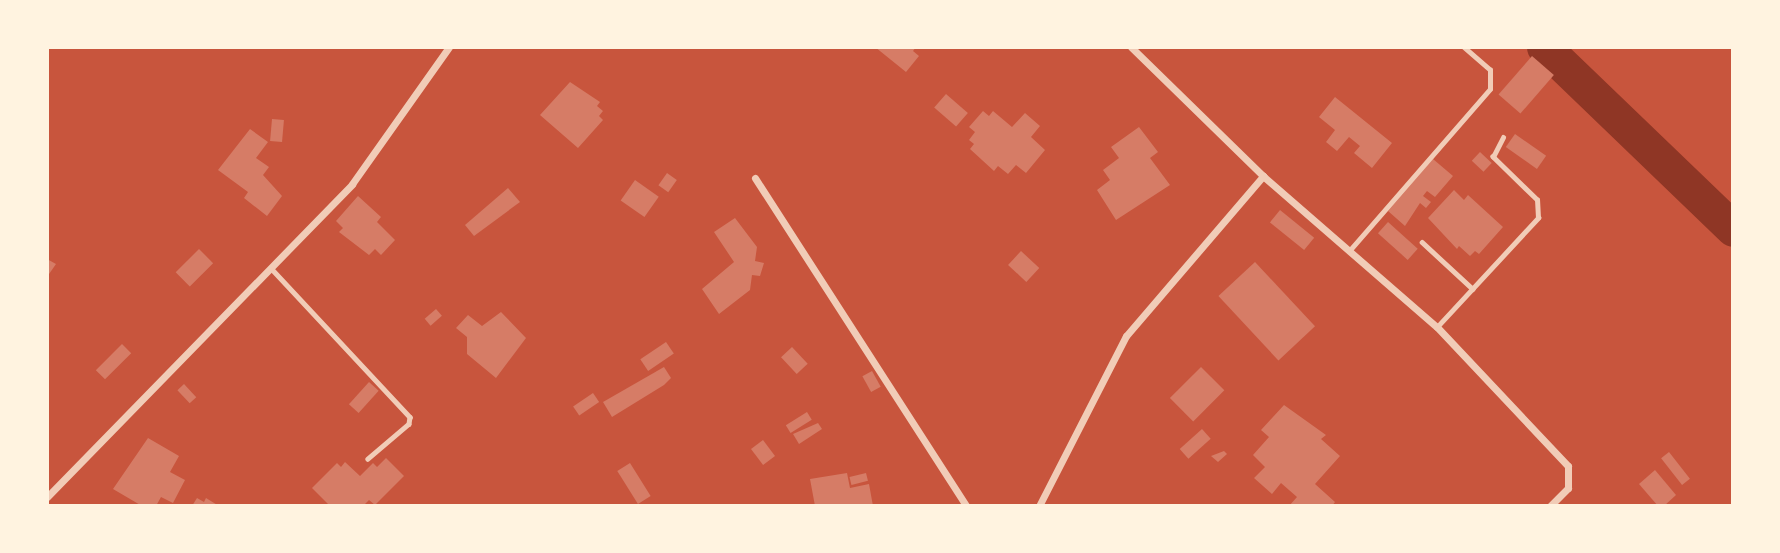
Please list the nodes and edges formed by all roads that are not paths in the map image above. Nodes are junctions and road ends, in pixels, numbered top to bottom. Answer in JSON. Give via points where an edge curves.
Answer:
{"nodes":[{"id":1,"x":449,"y":47,"type":"edge"},
{"id":2,"x":1131,"y":47,"type":"edge"},
{"id":3,"x":1464,"y":47,"type":"edge"},
{"id":4,"x":1503,"y":137,"type":"dead end"},
{"id":5,"x":1263,"y":176,"type":"junction"},
{"id":6,"x":754,"y":177,"type":"dead end"},
{"id":7,"x":1422,"y":242,"type":"dead end"},
{"id":8,"x":1350,"y":250,"type":"junction"},
{"id":9,"x":271,"y":267,"type":"junction"},
{"id":10,"x":1473,"y":289,"type":"junction"},
{"id":11,"x":1437,"y":327,"type":"junction"},
{"id":12,"x":368,"y":459,"type":"dead end"},
{"id":13,"x":47,"y":497,"type":"edge"},
{"id":14,"x":966,"y":506,"type":"edge"},
{"id":15,"x":1039,"y":506,"type":"edge"},
{"id":16,"x":1550,"y":506,"type":"edge"}],
"edges":[{"from":1,"to":9,"type":"street","via":[[352,184]]},
{"from":2,"to":5,"type":"street"},
{"from":3,"to":8,"type":"lane","via":[[1490,70],[1490,89]]},
{"from":4,"to":10,"type":"lane","via":[[1493,157],[1537,200],[1538,218]]},
{"from":5,"to":8,"type":"street"},
{"from":5,"to":15,"type":"street","via":[[1126,336]]},
{"from":6,"to":14,"type":"street"},
{"from":7,"to":10,"type":"lane"},
{"from":8,"to":11,"type":"street"},
{"from":9,"to":12,"type":"lane","via":[[410,417],[409,424]]},
{"from":9,"to":13,"type":"street"},
{"from":10,"to":11,"type":"lane"},
{"from":11,"to":16,"type":"street","via":[[1569,466],[1568,488]]}]}
